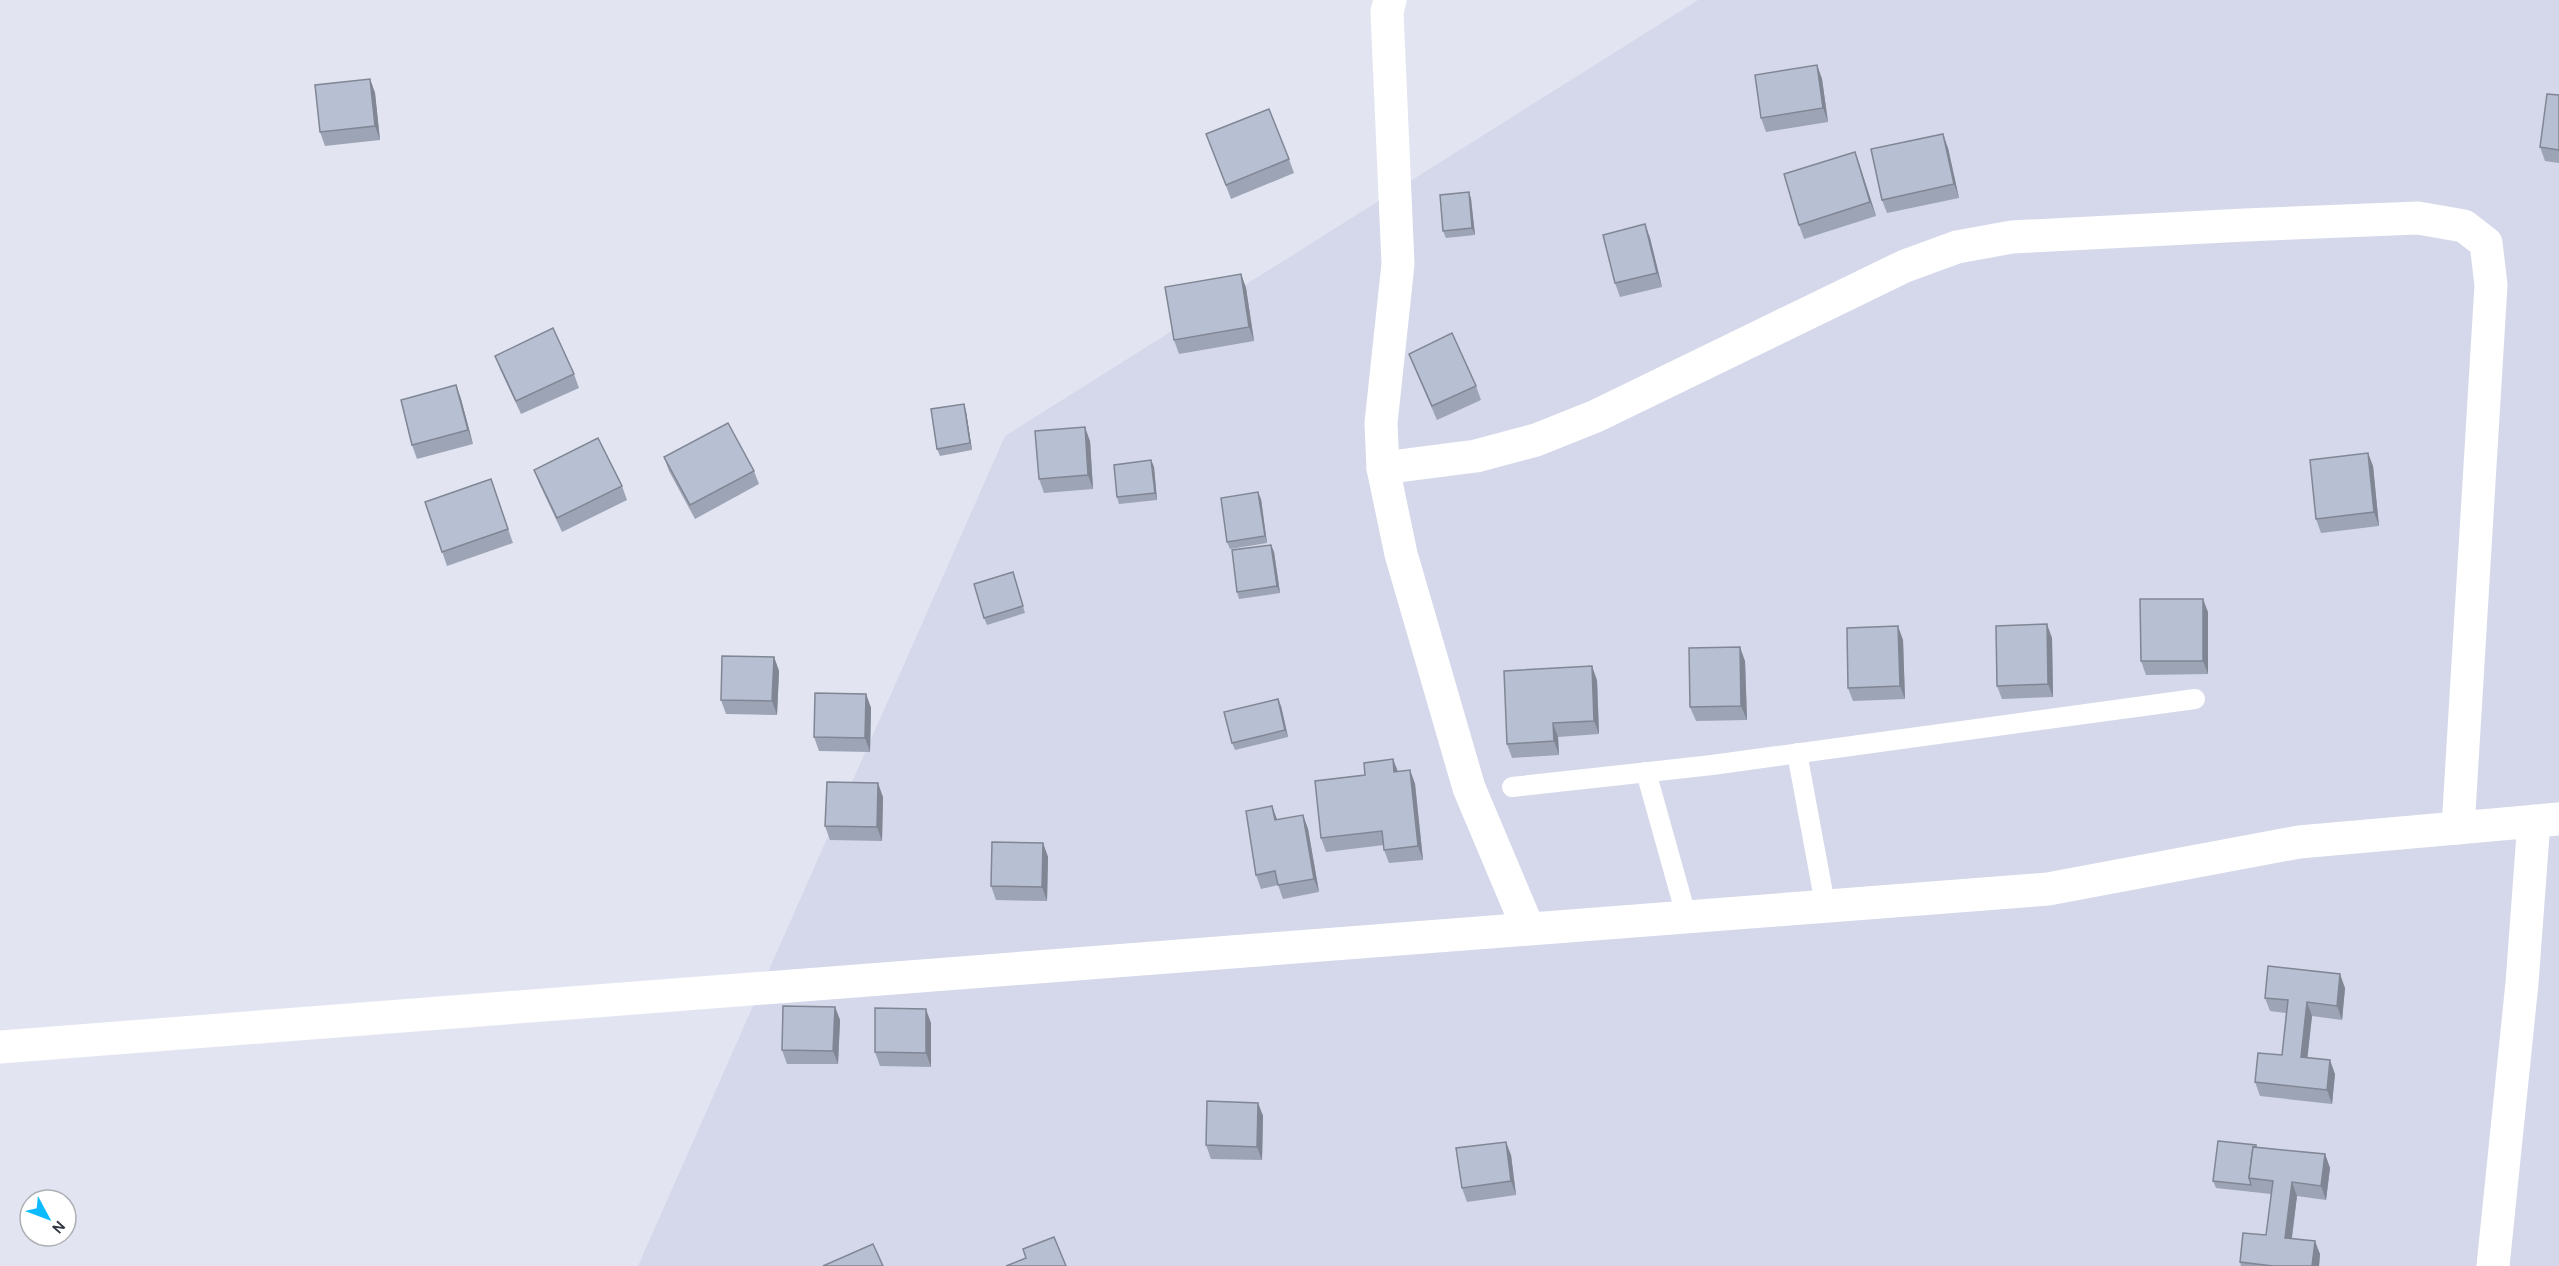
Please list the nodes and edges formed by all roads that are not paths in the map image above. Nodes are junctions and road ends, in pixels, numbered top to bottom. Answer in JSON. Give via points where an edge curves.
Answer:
{"nodes":[{"id":1,"x":1390,"y":0,"type":"edge"},
{"id":2,"x":1383,"y":468,"type":"junction"},
{"id":3,"x":2195,"y":699,"type":"dead end"},
{"id":4,"x":1797,"y":753,"type":"junction"},
{"id":5,"x":1646,"y":772,"type":"junction"},
{"id":6,"x":1512,"y":787,"type":"dead end"},
{"id":7,"x":2547,"y":820,"type":"edge"},
{"id":8,"x":2458,"y":828,"type":"junction"},
{"id":9,"x":1825,"y":904,"type":"junction"},
{"id":10,"x":1686,"y":915,"type":"junction"},
{"id":11,"x":1528,"y":928,"type":"junction"},
{"id":12,"x":0,"y":1047,"type":"edge"},
{"id":13,"x":2493,"y":1266,"type":"edge"}],
"edges":[{"from":1,"to":2,"type":"street","via":[[1398,264],[1381,423]]},
{"from":2,"to":8,"type":"street","via":[[1476,456],[1536,440],[1596,416],[1905,266],[1957,247],[2012,237],[2244,225],[2418,218],[2464,226],[2486,243],[2491,285]]},
{"from":2,"to":11,"type":"street","via":[[1401,554],[1469,788]]},
{"from":3,"to":4,"type":"lane"},
{"from":4,"to":5,"type":"lane"},
{"from":4,"to":9,"type":"lane"},
{"from":5,"to":6,"type":"lane"},
{"from":5,"to":10,"type":"lane"},
{"from":7,"to":8,"type":"street"},
{"from":7,"to":13,"type":"street","via":[[2522,983]]},
{"from":8,"to":9,"type":"street","via":[[2299,842],[2048,889]]},
{"from":9,"to":10,"type":"street"},
{"from":10,"to":11,"type":"street"},
{"from":11,"to":12,"type":"street"}]}
